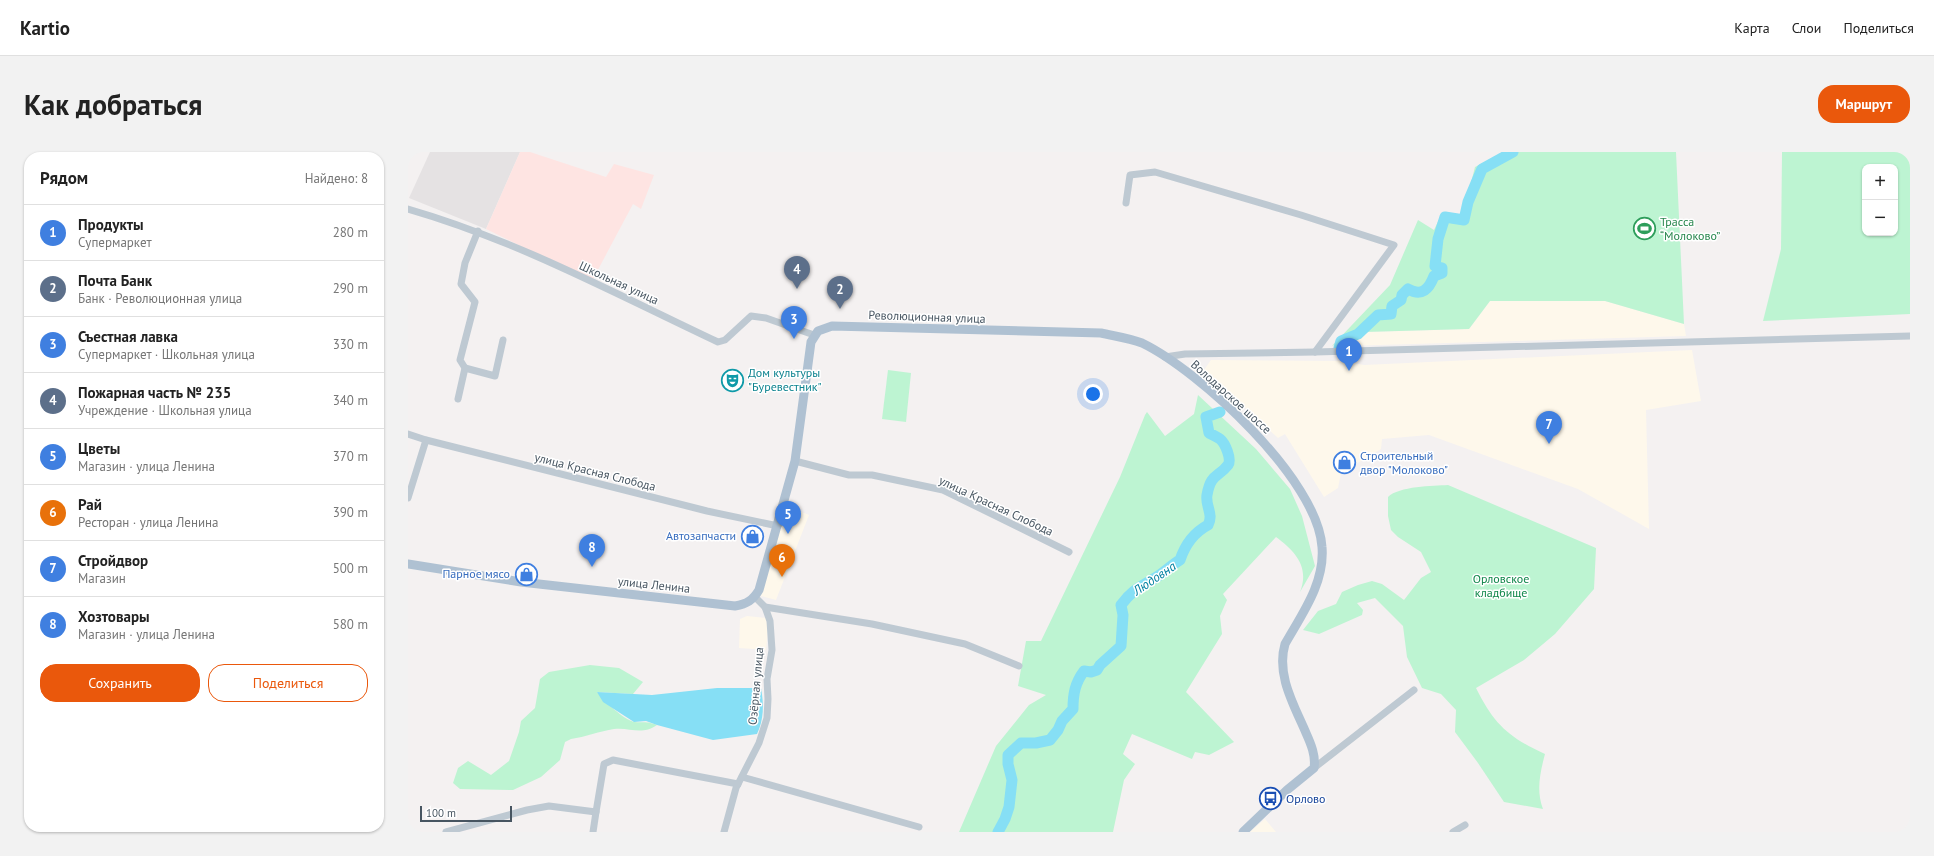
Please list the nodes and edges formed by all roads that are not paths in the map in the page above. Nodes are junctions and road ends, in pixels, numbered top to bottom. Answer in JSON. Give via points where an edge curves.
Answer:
{"nodes":[{"id":1,"x":1126,"y":202,"type":"dead end"},
{"id":2,"x":408,"y":209,"type":"edge"},
{"id":3,"x":478,"y":231,"type":"junction"},
{"id":4,"x":814,"y":335,"type":"junction"},
{"id":5,"x":1910,"y":336,"type":"edge"},
{"id":6,"x":503,"y":340,"type":"dead end"},
{"id":7,"x":1314,"y":352,"type":"junction"},
{"id":8,"x":1165,"y":357,"type":"junction"},
{"id":9,"x":465,"y":368,"type":"junction"},
{"id":10,"x":458,"y":399,"type":"dead end"},
{"id":11,"x":408,"y":434,"type":"edge"},
{"id":12,"x":426,"y":440,"type":"junction"},
{"id":13,"x":795,"y":461,"type":"junction"},
{"id":14,"x":408,"y":498,"type":"edge"},
{"id":15,"x":778,"y":526,"type":"junction"},
{"id":16,"x":1069,"y":552,"type":"dead end"},
{"id":17,"x":408,"y":564,"type":"edge"},
{"id":18,"x":755,"y":597,"type":"junction"},
{"id":19,"x":766,"y":607,"type":"junction"},
{"id":20,"x":1019,"y":666,"type":"dead end"},
{"id":21,"x":1414,"y":690,"type":"dead end"},
{"id":22,"x":1314,"y":768,"type":"junction"},
{"id":23,"x":742,"y":776,"type":"junction"},
{"id":24,"x":738,"y":784,"type":"junction"},
{"id":25,"x":596,"y":812,"type":"junction"},
{"id":26,"x":1465,"y":825,"type":"dead end"},
{"id":27,"x":919,"y":827,"type":"dead end"},
{"id":28,"x":446,"y":832,"type":"edge"},
{"id":29,"x":593,"y":832,"type":"edge"},
{"id":30,"x":724,"y":832,"type":"edge"},
{"id":31,"x":1243,"y":832,"type":"edge"},
{"id":32,"x":1453,"y":832,"type":"edge"}],
"edges":[{"from":1,"to":7,"type":"street","via":[[1130,175],[1155,172],[1394,245]]},
{"from":2,"to":3,"type":"street","name":"Школьная улица"},
{"from":3,"to":4,"type":"street","name":"Школьная улица","via":[[718,342],[725,340],[751,316],[766,318]]},
{"from":3,"to":9,"type":"street","via":[[465,263],[461,284],[475,302],[460,360]]},
{"from":4,"to":8,"type":"main road","name":"Революционная улица","via":[[832,326],[1101,334],[1141,343]]},
{"from":4,"to":13,"type":"main road","via":[[808,354]]},
{"from":5,"to":7,"type":"street"},
{"from":6,"to":9,"type":"street","via":[[495,376]]},
{"from":7,"to":8,"type":"street","via":[[1185,354]]},
{"from":8,"to":22,"type":"main road","name":"Володарское шоссе","via":[[1204,386],[1264,443],[1301,492],[1317,525],[1322,546],[1322,565],[1316,587],[1282,653],[1286,685],[1309,740],[1314,756]]},
{"from":9,"to":10,"type":"street"},
{"from":11,"to":12,"type":"street","name":"улица Красная Слобода"},
{"from":12,"to":14,"type":"street"},
{"from":12,"to":15,"type":"street","name":"улица Красная Слобода","via":[[707,511]]},
{"from":13,"to":15,"type":"main road"},
{"from":13,"to":16,"type":"street","name":"улица Красная Слобода","via":[[849,474],[872,475],[943,490]]},
{"from":15,"to":18,"type":"main road"},
{"from":17,"to":18,"type":"main road","name":"улица Ленина","via":[[532,584],[735,606],[746,604]]},
{"from":18,"to":19,"type":"street"},
{"from":19,"to":20,"type":"street","via":[[872,624],[965,644]]},
{"from":19,"to":23,"type":"street","name":"Озёрная улица","via":[[770,621],[772,650],[767,679],[767,718],[759,743]]},
{"from":21,"to":22,"type":"street"},
{"from":22,"to":31,"type":"main road"},
{"from":23,"to":24,"type":"street","name":"Озёрная улица"},
{"from":23,"to":27,"type":"street"},
{"from":24,"to":25,"type":"street","via":[[613,760],[604,764]]},
{"from":24,"to":30,"type":"street","name":"Озёрная улица"},
{"from":25,"to":28,"type":"street","via":[[549,806]]},
{"from":25,"to":29,"type":"street"},
{"from":26,"to":32,"type":"street"}]}
